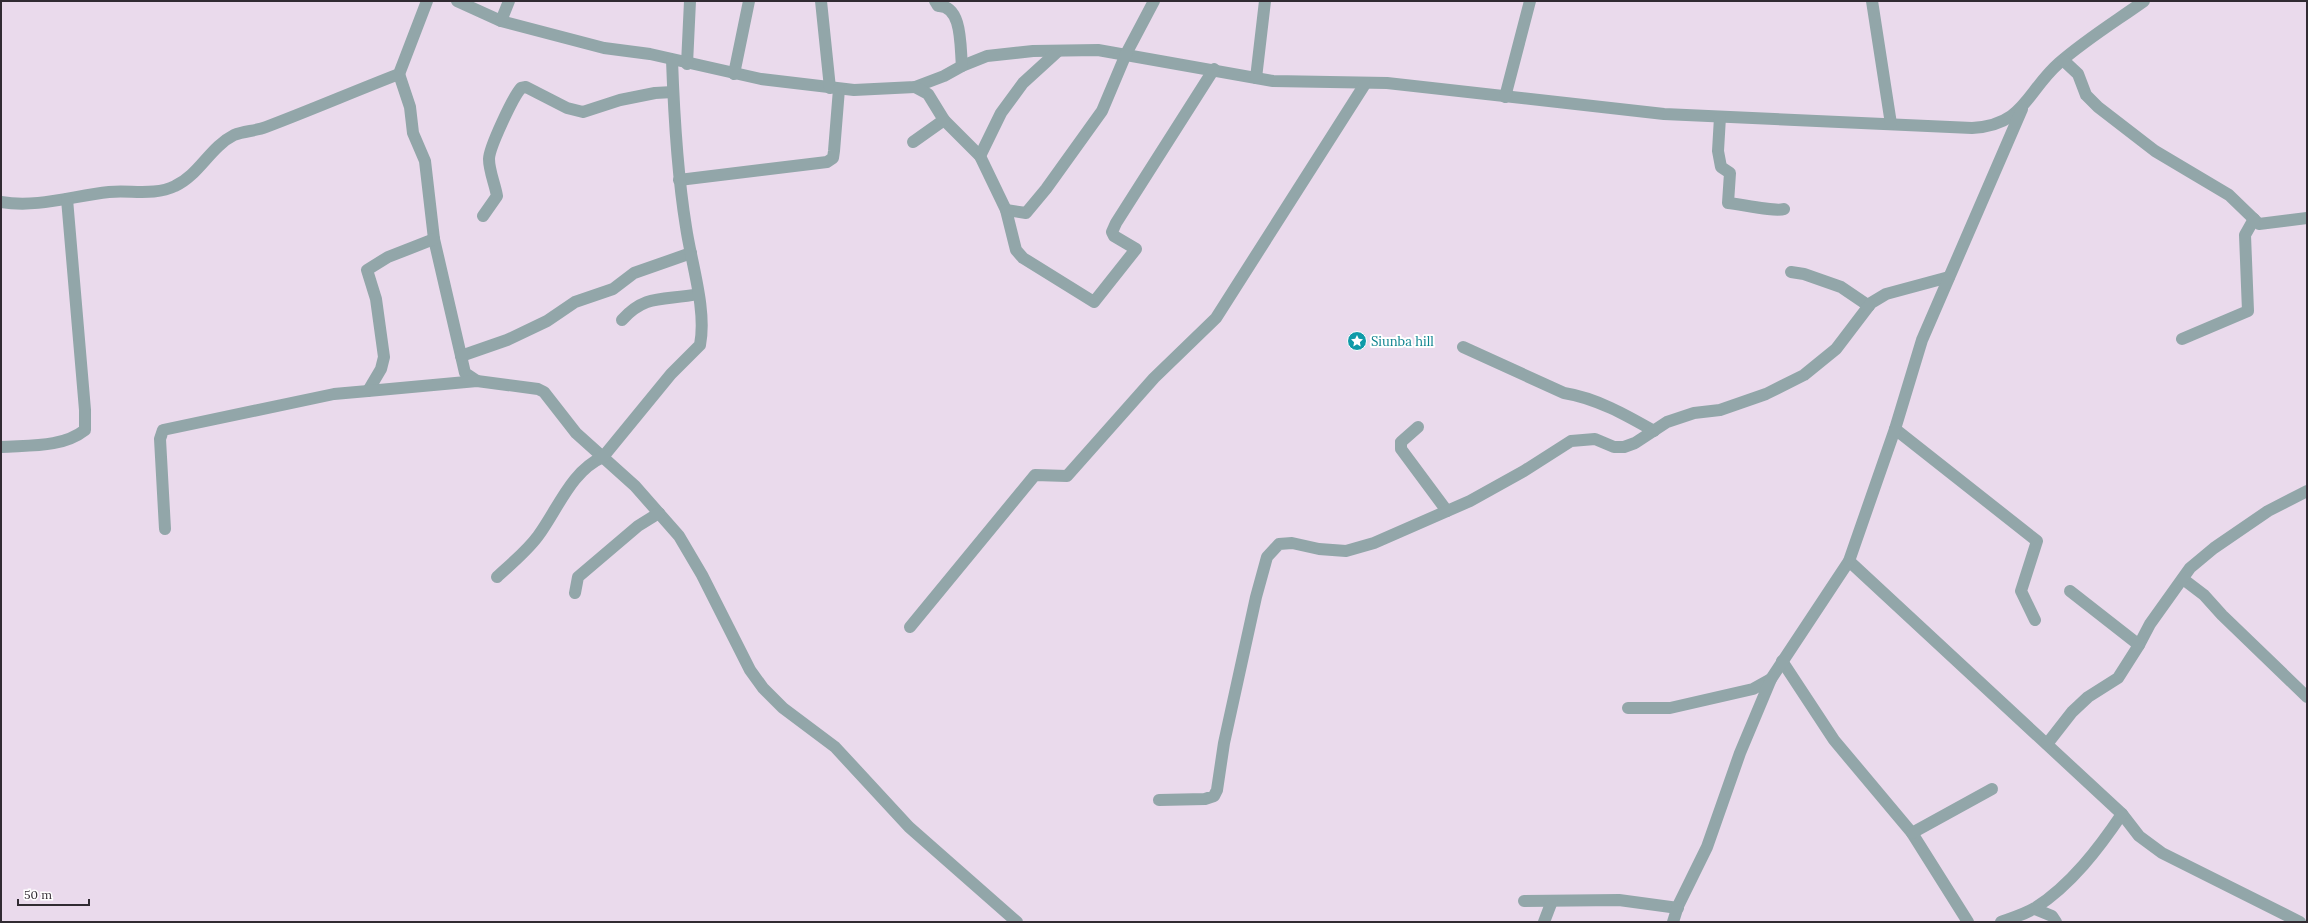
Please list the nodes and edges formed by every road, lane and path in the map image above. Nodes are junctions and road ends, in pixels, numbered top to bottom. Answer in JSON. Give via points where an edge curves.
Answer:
{"nodes":[{"id":1,"x":427,"y":1,"type":"edge"},
{"id":2,"x":457,"y":1,"type":"edge"},
{"id":3,"x":509,"y":1,"type":"edge"},
{"id":4,"x":690,"y":1,"type":"edge"},
{"id":5,"x":749,"y":1,"type":"edge"},
{"id":6,"x":821,"y":1,"type":"edge"},
{"id":7,"x":935,"y":1,"type":"edge"},
{"id":8,"x":1154,"y":1,"type":"edge"},
{"id":9,"x":1265,"y":1,"type":"edge"},
{"id":10,"x":1530,"y":1,"type":"edge"},
{"id":11,"x":1872,"y":1,"type":"edge"},
{"id":12,"x":2144,"y":1,"type":"edge"},
{"id":13,"x":501,"y":22,"type":"junction"},
{"id":14,"x":1057,"y":52,"type":"junction"},
{"id":15,"x":1126,"y":54,"type":"junction"},
{"id":16,"x":672,"y":60,"type":"junction"},
{"id":17,"x":2063,"y":60,"type":"junction"},
{"id":18,"x":687,"y":64,"type":"junction"},
{"id":19,"x":962,"y":66,"type":"junction"},
{"id":20,"x":1214,"y":70,"type":"junction"},
{"id":21,"x":399,"y":74,"type":"junction"},
{"id":22,"x":734,"y":74,"type":"junction"},
{"id":23,"x":1256,"y":78,"type":"junction"},
{"id":24,"x":1365,"y":84,"type":"junction"},
{"id":25,"x":915,"y":86,"type":"junction"},
{"id":26,"x":835,"y":88,"type":"junction"},
{"id":27,"x":673,"y":92,"type":"junction"},
{"id":28,"x":1505,"y":98,"type":"junction"},
{"id":29,"x":2023,"y":108,"type":"junction"},
{"id":30,"x":1720,"y":117,"type":"junction"},
{"id":31,"x":944,"y":120,"type":"junction"},
{"id":32,"x":1891,"y":124,"type":"junction"},
{"id":33,"x":913,"y":142,"type":"dead end"},
{"id":34,"x":980,"y":156,"type":"junction"},
{"id":35,"x":679,"y":180,"type":"junction"},
{"id":36,"x":67,"y":199,"type":"junction"},
{"id":37,"x":1,"y":202,"type":"edge"},
{"id":38,"x":1784,"y":209,"type":"dead end"},
{"id":39,"x":1006,"y":210,"type":"junction"},
{"id":40,"x":483,"y":216,"type":"dead end"},
{"id":41,"x":2307,"y":218,"type":"edge"},
{"id":42,"x":2254,"y":219,"type":"junction"},
{"id":43,"x":434,"y":239,"type":"junction"},
{"id":44,"x":691,"y":253,"type":"junction"},
{"id":45,"x":1791,"y":272,"type":"dead end"},
{"id":46,"x":1949,"y":277,"type":"junction"},
{"id":47,"x":698,"y":294,"type":"junction"},
{"id":48,"x":1869,"y":306,"type":"junction"},
{"id":49,"x":622,"y":320,"type":"dead end"},
{"id":50,"x":2182,"y":339,"type":"dead end"},
{"id":51,"x":1463,"y":347,"type":"dead end"},
{"id":52,"x":461,"y":356,"type":"junction"},
{"id":53,"x":477,"y":380,"type":"junction"},
{"id":54,"x":368,"y":390,"type":"junction"},
{"id":55,"x":1418,"y":427,"type":"dead end"},
{"id":56,"x":1895,"y":429,"type":"junction"},
{"id":57,"x":1654,"y":431,"type":"junction"},
{"id":58,"x":1,"y":447,"type":"edge"},
{"id":59,"x":603,"y":457,"type":"junction"},
{"id":60,"x":2307,"y":492,"type":"edge"},
{"id":61,"x":1447,"y":511,"type":"junction"},
{"id":62,"x":659,"y":513,"type":"junction"},
{"id":63,"x":164,"y":529,"type":"dead end"},
{"id":64,"x":1849,"y":560,"type":"junction"},
{"id":65,"x":497,"y":577,"type":"dead end"},
{"id":66,"x":2183,"y":579,"type":"junction"},
{"id":67,"x":2070,"y":591,"type":"dead end"},
{"id":68,"x":575,"y":593,"type":"dead end"},
{"id":69,"x":2035,"y":620,"type":"dead end"},
{"id":70,"x":910,"y":627,"type":"dead end"},
{"id":71,"x":2139,"y":645,"type":"junction"},
{"id":72,"x":1782,"y":661,"type":"junction"},
{"id":73,"x":1771,"y":679,"type":"junction"},
{"id":74,"x":2307,"y":697,"type":"edge"},
{"id":75,"x":1628,"y":708,"type":"dead end"},
{"id":76,"x":2047,"y":744,"type":"junction"},
{"id":77,"x":1992,"y":789,"type":"dead end"},
{"id":78,"x":1159,"y":800,"type":"dead end"},
{"id":79,"x":2122,"y":814,"type":"junction"},
{"id":80,"x":1912,"y":833,"type":"junction"},
{"id":81,"x":1524,"y":901,"type":"dead end"},
{"id":82,"x":1552,"y":901,"type":"junction"},
{"id":83,"x":1678,"y":908,"type":"junction"},
{"id":84,"x":2034,"y":909,"type":"junction"},
{"id":85,"x":1017,"y":922,"type":"edge"},
{"id":86,"x":1544,"y":922,"type":"edge"},
{"id":87,"x":1673,"y":922,"type":"edge"},
{"id":88,"x":1968,"y":922,"type":"edge"},
{"id":89,"x":2001,"y":922,"type":"edge"},
{"id":90,"x":2056,"y":922,"type":"edge"},
{"id":91,"x":2300,"y":922,"type":"edge"}],
"edges":[{"from":1,"to":21,"type":"street"},
{"from":2,"to":13,"type":"street"},
{"from":3,"to":13,"type":"street"},
{"from":4,"to":18,"type":"street"},
{"from":5,"to":22,"type":"street"},
{"from":6,"to":26,"type":"street"},
{"from":7,"to":19,"type":"street","via":[[938,6],[951,9],[956,18]]},
{"from":8,"to":15,"type":"street"},
{"from":9,"to":23,"type":"street"},
{"from":10,"to":28,"type":"street"},
{"from":11,"to":32,"type":"street"},
{"from":12,"to":17,"type":"street"},
{"from":13,"to":16,"type":"street","via":[[604,48],[650,54]]},
{"from":14,"to":15,"type":"street","via":[[1102,50]]},
{"from":14,"to":19,"type":"street","via":[[1033,51],[987,56]]},
{"from":14,"to":34,"type":"street","via":[[1023,83],[1001,113]]},
{"from":15,"to":20,"type":"street"},
{"from":15,"to":39,"type":"street","via":[[1102,111],[1046,189],[1026,213]]},
{"from":16,"to":18,"type":"street"},
{"from":16,"to":27,"type":"street"},
{"from":17,"to":29,"type":"street","via":[[2039,84]]},
{"from":17,"to":42,"type":"street","via":[[2078,74],[2086,94],[2098,107],[2155,151],[2229,195]]},
{"from":18,"to":22,"type":"street"},
{"from":19,"to":25,"type":"street","via":[[944,76]]},
{"from":20,"to":23,"type":"street"},
{"from":20,"to":39,"type":"street","via":[[1116,223],[1112,232],[1114,236],[1136,249],[1094,302],[1023,258],[1016,250]]},
{"from":21,"to":36,"type":"street","via":[[265,127],[235,135],[211,153],[191,176],[160,192],[124,191]]},
{"from":21,"to":43,"type":"street","via":[[410,107],[413,134],[425,161]]},
{"from":22,"to":26,"type":"street"},
{"from":23,"to":24,"type":"street"},
{"from":24,"to":28,"type":"street","via":[[1388,83]]},
{"from":24,"to":70,"type":"street","via":[[1216,318],[1154,378],[1067,476],[1035,475]]},
{"from":25,"to":26,"type":"street","via":[[854,90]]},
{"from":25,"to":31,"type":"street","via":[[928,94]]},
{"from":26,"to":35,"type":"street","via":[[834,151],[828,162]]},
{"from":27,"to":35,"type":"street"},
{"from":27,"to":40,"type":"street","via":[[620,100],[583,112],[567,108],[526,87],[521,88],[512,100],[490,150],[489,160],[497,196]]},
{"from":28,"to":30,"type":"street"},
{"from":29,"to":32,"type":"street","via":[[2011,117],[1984,127]]},
{"from":29,"to":46,"type":"street"},
{"from":30,"to":32,"type":"street"},
{"from":30,"to":38,"type":"street","via":[[1719,160],[1721,167],[1730,173],[1728,203],[1777,211]]},
{"from":31,"to":33,"type":"street"},
{"from":31,"to":34,"type":"street"},
{"from":34,"to":39,"type":"street"},
{"from":35,"to":44,"type":"street"},
{"from":36,"to":37,"type":"street","via":[[18,205]]},
{"from":36,"to":58,"type":"street","via":[[85,430],[74,439],[61,442]]},
{"from":41,"to":42,"type":"street","via":[[2259,224]]},
{"from":42,"to":50,"type":"street","via":[[2246,235],[2248,311]]},
{"from":43,"to":52,"type":"street"},
{"from":43,"to":54,"type":"street","via":[[388,256],[367,270],[376,299],[384,357],[381,369]]},
{"from":44,"to":47,"type":"street"},
{"from":44,"to":52,"type":"street","via":[[634,273],[613,289],[575,302],[547,321],[507,340]]},
{"from":45,"to":48,"type":"street","via":[[1841,287]]},
{"from":46,"to":48,"type":"street","via":[[1886,294]]},
{"from":46,"to":56,"type":"street","via":[[1922,340]]},
{"from":47,"to":49,"type":"street","via":[[644,302],[632,308]]},
{"from":47,"to":59,"type":"street","via":[[701,330],[698,348],[671,374]]},
{"from":48,"to":57,"type":"street","via":[[1836,349],[1804,375],[1766,394],[1720,410],[1694,413],[1667,422]]},
{"from":51,"to":57,"type":"street","via":[[1564,393],[1578,395],[1629,416]]},
{"from":52,"to":53,"type":"street","via":[[465,373]]},
{"from":53,"to":54,"type":"street"},
{"from":53,"to":59,"type":"street","via":[[538,388],[544,392],[576,433]]},
{"from":54,"to":63,"type":"street","via":[[334,394],[163,430],[160,439]]},
{"from":55,"to":61,"type":"street","via":[[1401,442],[1401,449]]},
{"from":56,"to":64,"type":"street"},
{"from":56,"to":69,"type":"street","via":[[2037,541],[2020,591]]},
{"from":57,"to":61,"type":"street","via":[[1624,447],[1614,447],[1595,439],[1571,441],[1524,471]]},
{"from":59,"to":62,"type":"street"},
{"from":59,"to":65,"type":"street","via":[[591,462],[561,498],[538,536]]},
{"from":60,"to":66,"type":"street","via":[[2268,511],[2214,548],[2190,568]]},
{"from":61,"to":78,"type":"street","via":[[1374,543],[1346,551],[1292,543],[1279,544],[1267,557],[1256,597],[1214,796],[1205,799]]},
{"from":62,"to":68,"type":"street","via":[[638,526],[578,577]]},
{"from":62,"to":85,"type":"street","via":[[679,536],[693,558],[750,670],[763,688],[783,708],[835,747],[909,827]]},
{"from":64,"to":72,"type":"street"},
{"from":64,"to":76,"type":"street"},
{"from":66,"to":71,"type":"street","via":[[2150,624]]},
{"from":66,"to":74,"type":"street","via":[[2204,595]]},
{"from":67,"to":71,"type":"street"},
{"from":71,"to":76,"type":"street","via":[[2118,678],[2088,697],[2072,712]]},
{"from":72,"to":73,"type":"street"},
{"from":72,"to":80,"type":"street","via":[[1834,740]]},
{"from":73,"to":75,"type":"street","via":[[1753,689],[1670,708]]},
{"from":73,"to":83,"type":"street","via":[[1740,753],[1707,847]]},
{"from":76,"to":79,"type":"street"},
{"from":77,"to":80,"type":"street"},
{"from":79,"to":84,"type":"street","via":[[2100,847],[2063,887]]},
{"from":79,"to":91,"type":"street","via":[[2139,836],[2162,853]]},
{"from":80,"to":88,"type":"street"},
{"from":81,"to":82,"type":"street"},
{"from":82,"to":83,"type":"street","via":[[1619,900]]},
{"from":82,"to":86,"type":"street"},
{"from":83,"to":87,"type":"street"},
{"from":84,"to":89,"type":"street"},
{"from":84,"to":90,"type":"street","via":[[2052,916]]}]}
